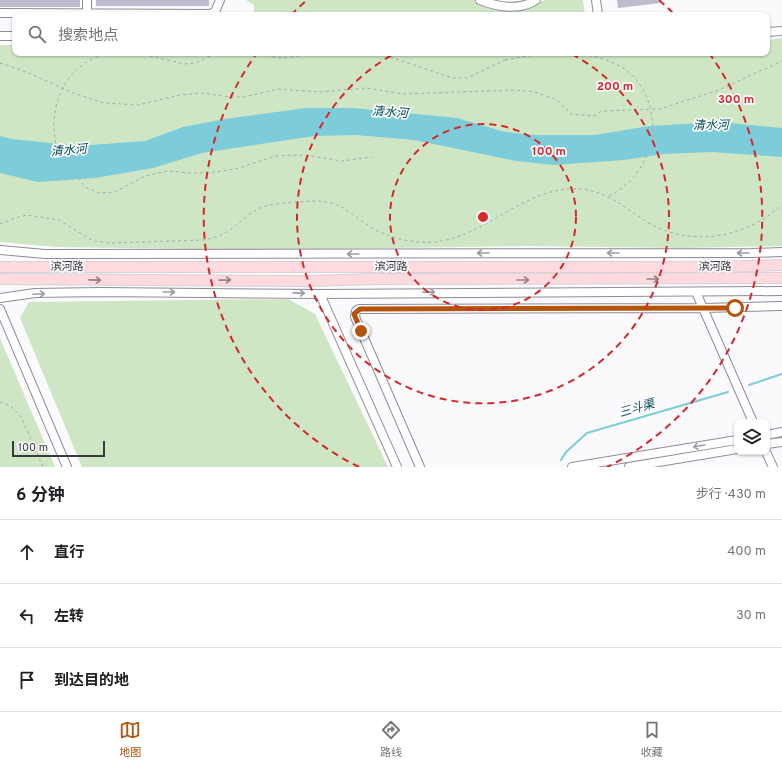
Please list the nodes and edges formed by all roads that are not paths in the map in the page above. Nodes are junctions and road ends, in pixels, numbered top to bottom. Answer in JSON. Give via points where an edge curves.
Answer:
{"nodes":[{"id":1,"x":87,"y":0,"type":"edge"},
{"id":2,"x":220,"y":0,"type":"edge"},
{"id":3,"x":480,"y":0,"type":"edge"},
{"id":4,"x":536,"y":0,"type":"edge"},
{"id":5,"x":596,"y":0,"type":"edge"},
{"id":6,"x":87,"y":12,"type":"edge"},
{"id":7,"x":215,"y":12,"type":"edge"},
{"id":8,"x":598,"y":12,"type":"edge"},
{"id":9,"x":0,"y":13,"type":"edge"},
{"id":10,"x":12,"y":13,"type":"edge"},
{"id":11,"x":782,"y":31,"type":"edge"},
{"id":12,"x":770,"y":32,"type":"edge"},
{"id":13,"x":0,"y":36,"type":"edge"},
{"id":14,"x":12,"y":36,"type":"edge"},
{"id":15,"x":0,"y":250,"type":"edge"},
{"id":16,"x":782,"y":252,"type":"edge"},
{"id":17,"x":782,"y":265,"type":"edge"},
{"id":18,"x":0,"y":267,"type":"edge"},
{"id":19,"x":782,"y":278,"type":"edge"},
{"id":20,"x":0,"y":279,"type":"edge"},
{"id":21,"x":782,"y":291,"type":"edge"},
{"id":22,"x":696,"y":292,"type":"junction"},
{"id":23,"x":320,"y":294,"type":"junction"},
{"id":24,"x":0,"y":298,"type":"edge"},
{"id":25,"x":782,"y":306,"type":"edge"},
{"id":26,"x":703,"y":308,"type":"junction"},
{"id":27,"x":0,"y":309,"type":"edge"},
{"id":28,"x":752,"y":419,"type":"edge"},
{"id":29,"x":782,"y":432,"type":"edge"},
{"id":30,"x":770,"y":434,"type":"edge"},
{"id":31,"x":734,"y":440,"type":"edge"},
{"id":32,"x":782,"y":442,"type":"edge"},
{"id":33,"x":770,"y":444,"type":"edge"},
{"id":34,"x":734,"y":450,"type":"edge"},
{"id":35,"x":767,"y":455,"type":"edge"},
{"id":36,"x":67,"y":467,"type":"edge"},
{"id":37,"x":397,"y":467,"type":"edge"},
{"id":38,"x":420,"y":467,"type":"edge"},
{"id":39,"x":572,"y":467,"type":"edge"},
{"id":40,"x":629,"y":467,"type":"edge"},
{"id":41,"x":773,"y":467,"type":"edge"}],
"edges":[{"from":1,"to":6,"type":"street"},
{"from":2,"to":7,"type":"street"},
{"from":3,"to":4,"type":"street","via":[[494,6],[521,6]]},
{"from":5,"to":8,"type":"street"},
{"from":9,"to":10,"type":"street"},
{"from":11,"to":12,"type":"street"},
{"from":13,"to":14,"type":"street"},
{"from":16,"to":15,"type":"street","one_way":true,"via":[[45,254]]},
{"from":17,"to":18,"type":"main road","name":"滨河路"},
{"from":20,"to":19,"type":"main road","name":"滨河路","one_way":true,"via":[[308,281]]},
{"from":21,"to":22,"type":"street"},
{"from":23,"to":22,"type":"street","one_way":true},
{"from":22,"to":26,"type":"street"},
{"from":24,"to":23,"type":"street","one_way":true,"via":[[35,293],[100,292]]},
{"from":23,"to":37,"type":"street"},
{"from":25,"to":26,"type":"street"},
{"from":26,"to":28,"type":"street"},
{"from":26,"to":38,"type":"street","via":[[356,311],[354,317]]},
{"from":27,"to":36,"type":"street"},
{"from":29,"to":30,"type":"street"},
{"from":31,"to":39,"type":"street","one_way":true},
{"from":32,"to":33,"type":"street"},
{"from":34,"to":40,"type":"street"},
{"from":35,"to":41,"type":"street"}]}
